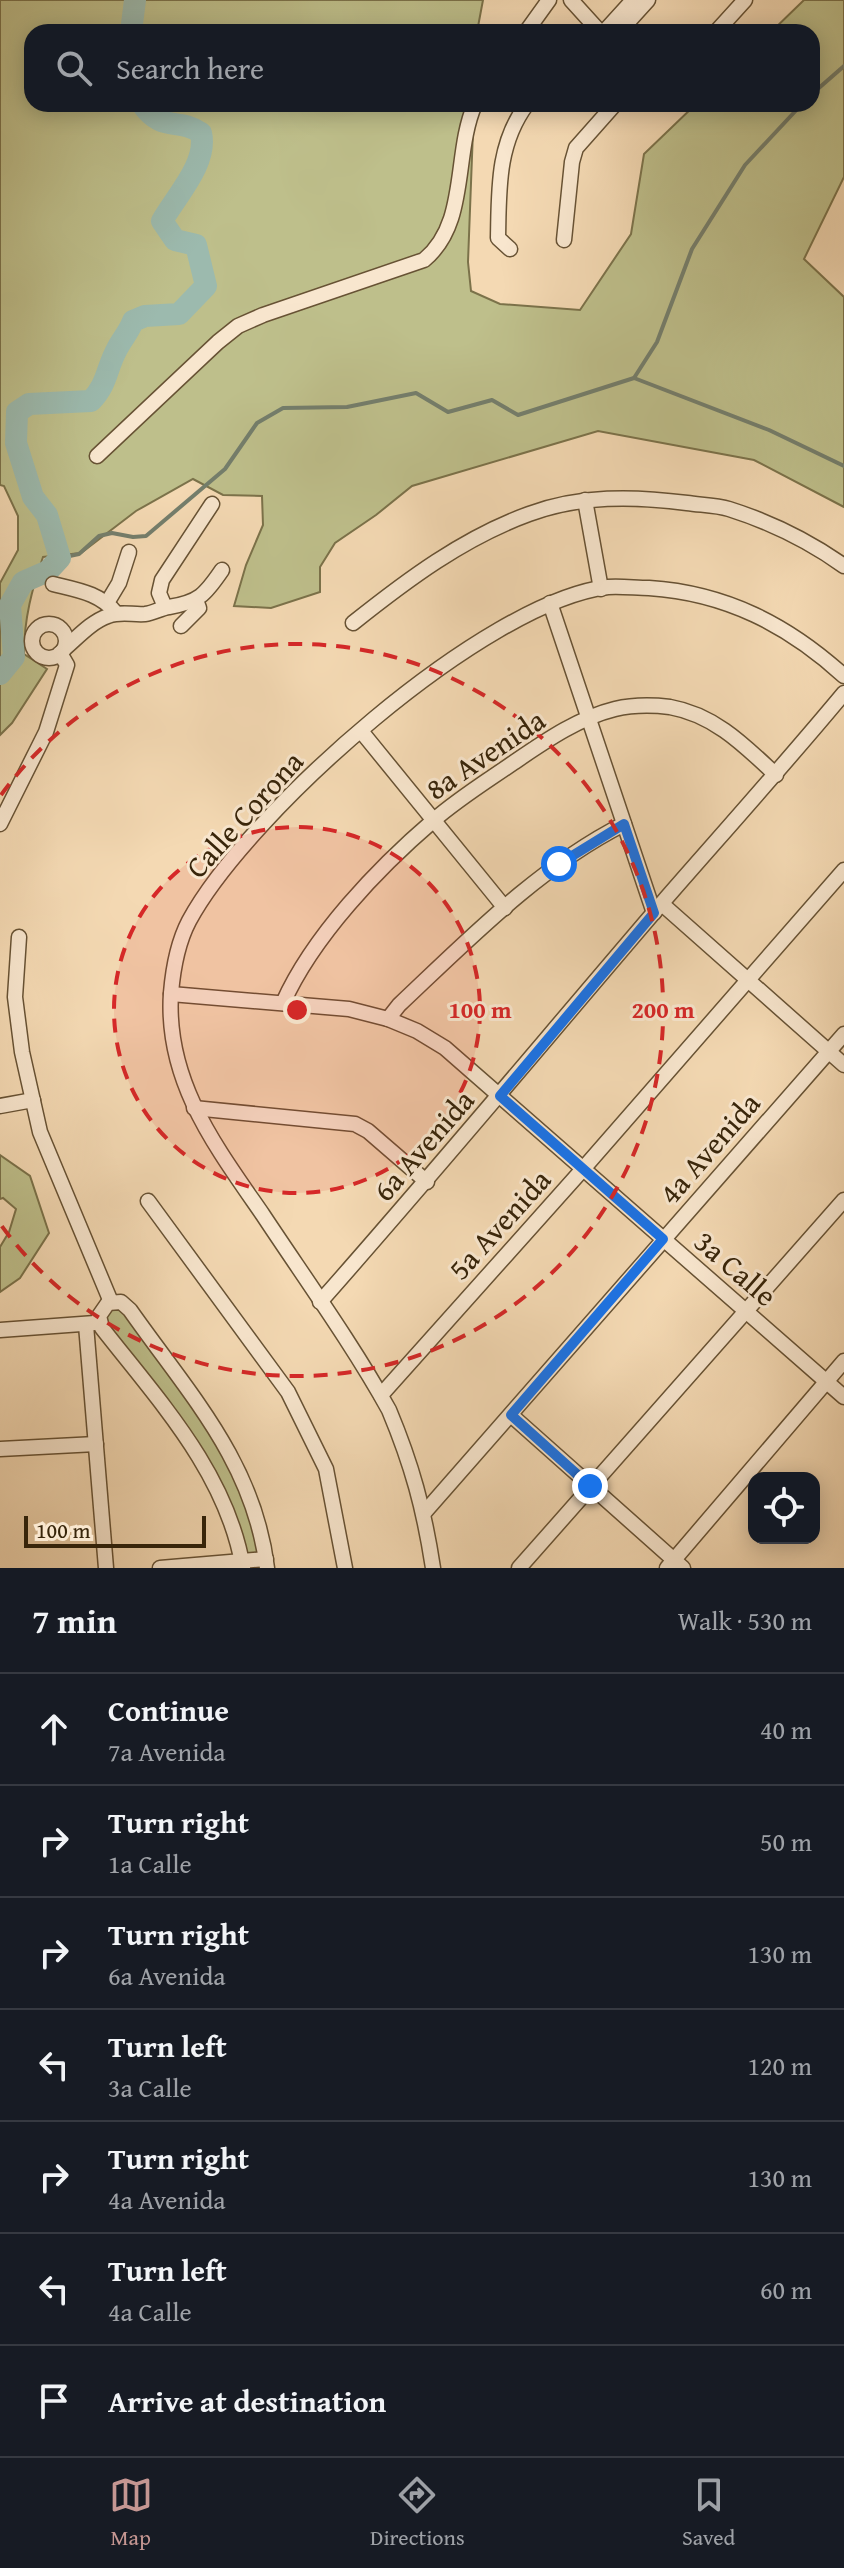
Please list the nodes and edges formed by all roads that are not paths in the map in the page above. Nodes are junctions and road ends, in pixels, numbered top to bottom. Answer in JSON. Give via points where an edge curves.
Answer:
{"nodes":[{"id":1,"x":549,"y":0,"type":"edge"},
{"id":2,"x":571,"y":0,"type":"edge"},
{"id":3,"x":633,"y":0,"type":"edge"},
{"id":4,"x":648,"y":0,"type":"edge"},
{"id":5,"x":745,"y":0,"type":"edge"},
{"id":6,"x":532,"y":24,"type":"edge"},
{"id":7,"x":589,"y":24,"type":"edge"},
{"id":8,"x":600,"y":24,"type":"edge"},
{"id":9,"x":626,"y":24,"type":"edge"},
{"id":10,"x":723,"y":24,"type":"edge"},
{"id":11,"x":471,"y":112,"type":"edge"},
{"id":12,"x":521,"y":112,"type":"edge"},
{"id":13,"x":608,"y":112,"type":"edge"},
{"id":14,"x":564,"y":240,"type":"dead end"},
{"id":15,"x":510,"y":249,"type":"dead end"},
{"id":16,"x":97,"y":456,"type":"dead end"},
{"id":17,"x":585,"y":500,"type":"junction"},
{"id":18,"x":212,"y":504,"type":"dead end"},
{"id":19,"x":129,"y":552,"type":"dead end"},
{"id":20,"x":844,"y":566,"type":"edge"},
{"id":21,"x":222,"y":570,"type":"dead end"},
{"id":22,"x":53,"y":584,"type":"dead end"},
{"id":23,"x":601,"y":589,"type":"junction"},
{"id":24,"x":196,"y":600,"type":"junction"},
{"id":25,"x":550,"y":603,"type":"junction"},
{"id":26,"x":165,"y":607,"type":"junction"},
{"id":27,"x":111,"y":608,"type":"junction"},
{"id":28,"x":353,"y":623,"type":"dead end"},
{"id":29,"x":181,"y":626,"type":"dead end"},
{"id":30,"x":844,"y":676,"type":"edge"},
{"id":31,"x":844,"y":693,"type":"edge"},
{"id":32,"x":588,"y":718,"type":"junction"},
{"id":33,"x":361,"y":731,"type":"junction"},
{"id":34,"x":776,"y":775,"type":"junction"},
{"id":35,"x":434,"y":820,"type":"junction"},
{"id":36,"x":0,"y":824,"type":"edge"},
{"id":37,"x":624,"y":824,"type":"junction"},
{"id":38,"x":844,"y":870,"type":"edge"},
{"id":39,"x":505,"y":908,"type":"junction"},
{"id":40,"x":658,"y":908,"type":"junction"},
{"id":41,"x":19,"y":937,"type":"dead end"},
{"id":42,"x":747,"y":980,"type":"junction"},
{"id":43,"x":171,"y":994,"type":"junction"},
{"id":44,"x":283,"y":1003,"type":"junction"},
{"id":45,"x":388,"y":1019,"type":"junction"},
{"id":46,"x":844,"y":1034,"type":"edge"},
{"id":47,"x":829,"y":1051,"type":"junction"},
{"id":48,"x":844,"y":1065,"type":"edge"},
{"id":49,"x":500,"y":1096,"type":"junction"},
{"id":50,"x":33,"y":1100,"type":"junction"},
{"id":51,"x":0,"y":1106,"type":"edge"},
{"id":52,"x":194,"y":1108,"type":"junction"},
{"id":53,"x":583,"y":1169,"type":"junction"},
{"id":54,"x":427,"y":1182,"type":"junction"},
{"id":55,"x":844,"y":1200,"type":"edge"},
{"id":56,"x":148,"y":1201,"type":"dead end"},
{"id":57,"x":663,"y":1239,"type":"junction"},
{"id":58,"x":111,"y":1302,"type":"junction"},
{"id":59,"x":320,"y":1302,"type":"junction"},
{"id":60,"x":746,"y":1311,"type":"junction"},
{"id":61,"x":93,"y":1323,"type":"junction"},
{"id":62,"x":0,"y":1330,"type":"edge"},
{"id":63,"x":844,"y":1361,"type":"edge"},
{"id":64,"x":826,"y":1381,"type":"junction"},
{"id":65,"x":381,"y":1395,"type":"junction"},
{"id":66,"x":844,"y":1397,"type":"edge"},
{"id":67,"x":511,"y":1415,"type":"junction"},
{"id":68,"x":96,"y":1444,"type":"junction"},
{"id":69,"x":0,"y":1449,"type":"edge"},
{"id":70,"x":590,"y":1486,"type":"junction"},
{"id":71,"x":424,"y":1513,"type":"junction"},
{"id":72,"x":267,"y":1564,"type":"edge"},
{"id":73,"x":242,"y":1565,"type":"edge"},
{"id":74,"x":675,"y":1565,"type":"edge"},
{"id":75,"x":106,"y":1568,"type":"edge"},
{"id":76,"x":160,"y":1568,"type":"edge"},
{"id":77,"x":345,"y":1568,"type":"edge"},
{"id":78,"x":433,"y":1568,"type":"edge"},
{"id":79,"x":519,"y":1568,"type":"edge"}],
"edges":[{"from":1,"to":6,"type":"street"},
{"from":2,"to":7,"type":"street"},
{"from":3,"to":8,"type":"street"},
{"from":4,"to":9,"type":"street"},
{"from":5,"to":10,"type":"street"},
{"from":11,"to":16,"type":"street","via":[[451,223],[437,249],[424,260],[238,326]]},
{"from":12,"to":15,"type":"street","via":[[504,150],[500,177],[498,238]]},
{"from":13,"to":14,"type":"street","via":[[576,148]]},
{"from":17,"to":20,"type":"street","via":[[636,497],[726,508],[776,527]]},
{"from":17,"to":23,"type":"street"},
{"from":17,"to":28,"type":"street","via":[[530,513],[467,543],[412,576]]},
{"from":18,"to":26,"type":"street","via":[[162,580],[159,593]]},
{"from":19,"to":27,"type":"street"},
{"from":21,"to":24,"type":"street"},
{"from":22,"to":27,"type":"street","via":[[92,594]]},
{"from":23,"to":25,"type":"street","name":"Calle Corona"},
{"from":23,"to":30,"type":"street","name":"Calle Corona","via":[[681,591],[741,607],[794,635]]},
{"from":24,"to":26,"type":"street"},
{"from":24,"to":29,"type":"street","via":[[199,608]]},
{"from":25,"to":32,"type":"street"},
{"from":25,"to":33,"type":"street","name":"Calle Corona","via":[[473,646]]},
{"from":26,"to":27,"type":"street","via":[[146,614]]},
{"from":27,"to":36,"type":"street","via":[[62,651],[67,665],[46,732]]},
{"from":31,"to":34,"type":"street","name":"6a Avenida"},
{"from":32,"to":34,"type":"street","name":"8a Avenida","via":[[645,706],[695,714],[717,724]]},
{"from":32,"to":35,"type":"street","name":"8a Avenida","via":[[536,747]]},
{"from":32,"to":37,"type":"street"},
{"from":33,"to":35,"type":"street"},
{"from":33,"to":43,"type":"street","name":"Calle Corona","via":[[279,806],[219,874],[187,925]]},
{"from":34,"to":40,"type":"street","name":"6a Avenida"},
{"from":35,"to":39,"type":"street"},
{"from":35,"to":44,"type":"street","name":"8a Avenida","via":[[351,903],[310,956]]},
{"from":37,"to":39,"type":"street","via":[[559,864]]},
{"from":37,"to":40,"type":"street"},
{"from":38,"to":42,"type":"street","name":"5a Avenida"},
{"from":39,"to":45,"type":"street"},
{"from":40,"to":42,"type":"street"},
{"from":40,"to":49,"type":"street","name":"6a Avenida"},
{"from":41,"to":50,"type":"street","via":[[15,997]]},
{"from":42,"to":47,"type":"street"},
{"from":42,"to":53,"type":"street","name":"5a Avenida"},
{"from":43,"to":44,"type":"street","name":"3a Calle"},
{"from":43,"to":52,"type":"street","name":"Calle Corona","via":[[176,1059]]},
{"from":44,"to":45,"type":"street","name":"3a Calle","via":[[349,1009]]},
{"from":45,"to":49,"type":"street","name":"3a Calle","via":[[445,1048]]},
{"from":46,"to":47,"type":"street","name":"4a Avenida"},
{"from":47,"to":48,"type":"street"},
{"from":47,"to":57,"type":"street","name":"4a Avenida"},
{"from":49,"to":53,"type":"street","name":"3a Calle"},
{"from":49,"to":54,"type":"street","name":"6a Avenida"},
{"from":50,"to":51,"type":"street"},
{"from":50,"to":58,"type":"street","via":[[40,1132]]},
{"from":52,"to":54,"type":"street","via":[[355,1124]]},
{"from":52,"to":59,"type":"street","name":"Calle Corona"},
{"from":53,"to":57,"type":"street","name":"3a Calle"},
{"from":53,"to":65,"type":"street","name":"5a Avenida"},
{"from":54,"to":59,"type":"street","name":"6a Avenida"},
{"from":55,"to":60,"type":"street"},
{"from":56,"to":77,"type":"street","via":[[288,1392],[326,1469]]},
{"from":57,"to":60,"type":"street","name":"3a Calle"},
{"from":57,"to":67,"type":"street","name":"4a Avenida"},
{"from":58,"to":61,"type":"street"},
{"from":58,"to":72,"type":"street","via":[[130,1310],[222,1438],[252,1500]]},
{"from":59,"to":65,"type":"street","name":"Calle Corona"},
{"from":60,"to":64,"type":"street","name":"3a Calle"},
{"from":60,"to":70,"type":"street"},
{"from":61,"to":62,"type":"street"},
{"from":61,"to":68,"type":"street"},
{"from":61,"to":73,"type":"street","via":[[178,1425],[213,1477]]},
{"from":63,"to":64,"type":"street"},
{"from":64,"to":66,"type":"street","name":"3a Calle"},
{"from":64,"to":74,"type":"street"},
{"from":65,"to":71,"type":"street","name":"Calle Corona","via":[[410,1459]]},
{"from":67,"to":70,"type":"street"},
{"from":67,"to":71,"type":"street","name":"4a Avenida"},
{"from":68,"to":69,"type":"street"},
{"from":68,"to":75,"type":"street"},
{"from":70,"to":74,"type":"street"},
{"from":70,"to":79,"type":"street"},
{"from":71,"to":78,"type":"street","name":"Calle Corona"},
{"from":72,"to":73,"type":"street"},
{"from":73,"to":76,"type":"street"}]}
